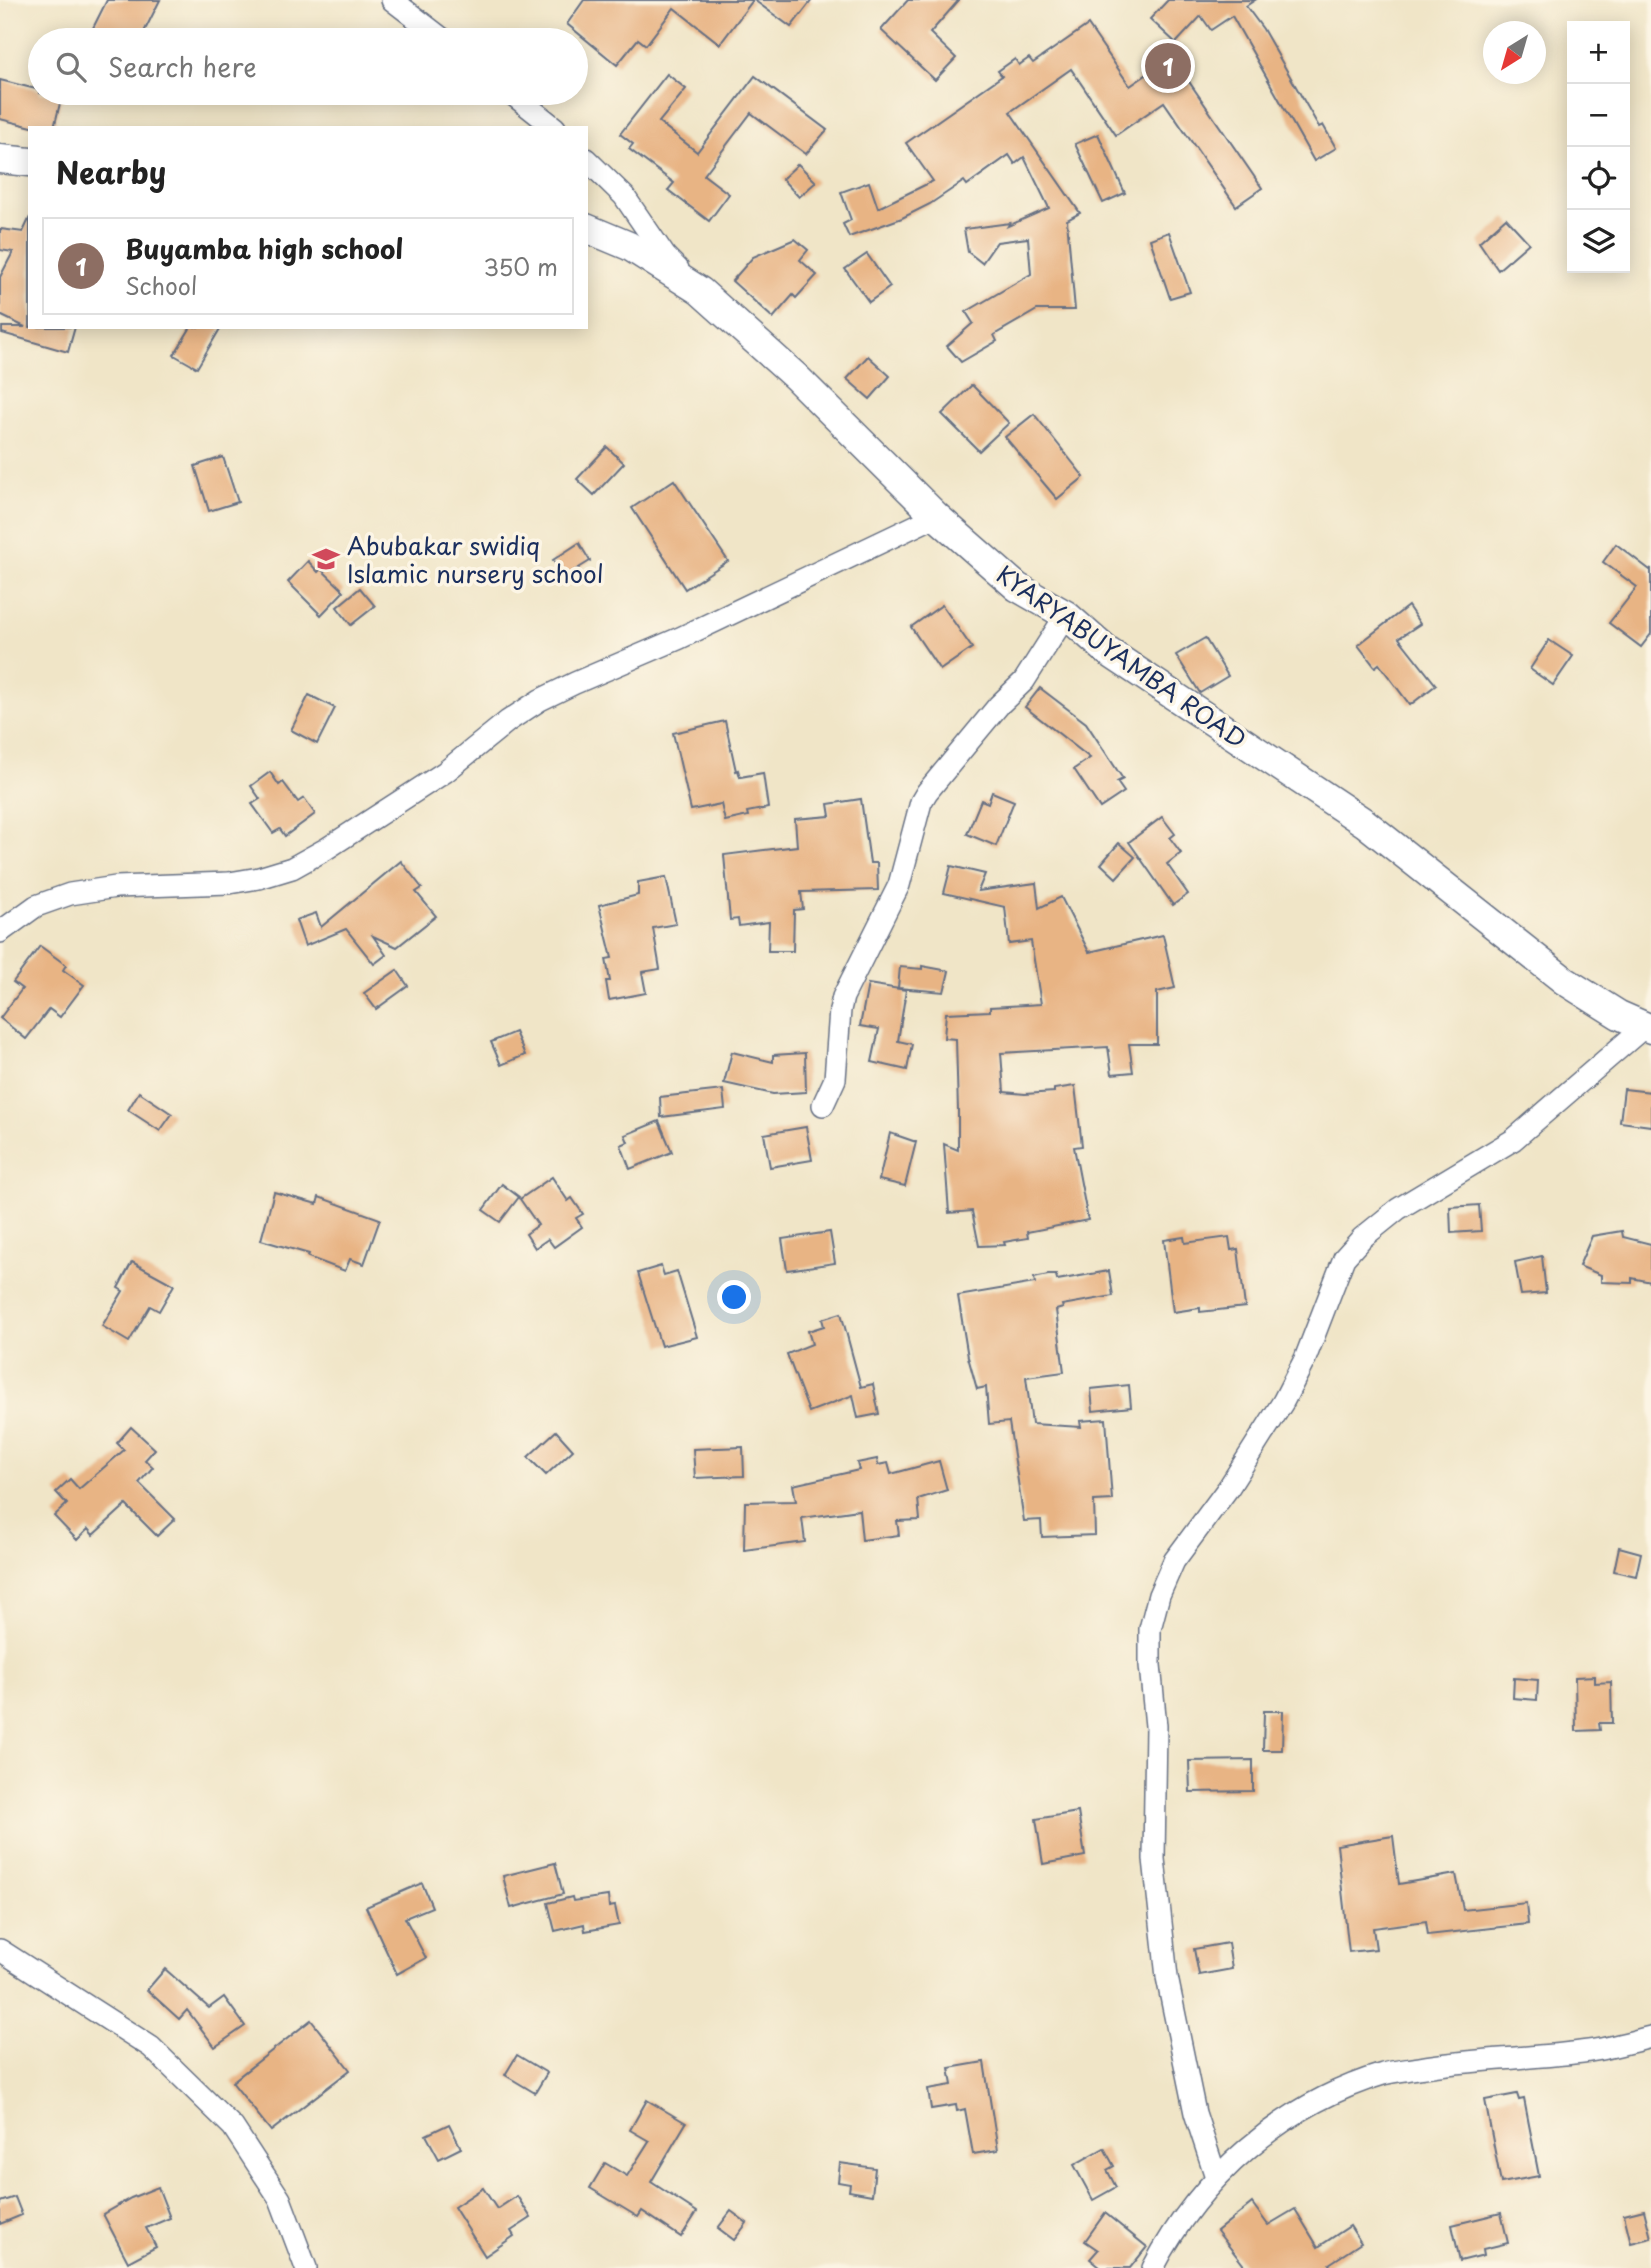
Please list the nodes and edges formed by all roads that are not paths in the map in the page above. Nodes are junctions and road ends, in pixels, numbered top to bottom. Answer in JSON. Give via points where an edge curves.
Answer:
{"nodes":[{"id":1,"x":392,"y":0,"type":"edge"},
{"id":2,"x":428,"y":28,"type":"edge"},
{"id":3,"x":526,"y":105,"type":"edge"},
{"id":4,"x":552,"y":126,"type":"edge"},
{"id":5,"x":0,"y":159,"type":"edge"},
{"id":6,"x":588,"y":161,"type":"edge"},
{"id":7,"x":28,"y":162,"type":"edge"},
{"id":8,"x":588,"y":229,"type":"edge"},
{"id":9,"x":700,"y":291,"type":"junction"},
{"id":10,"x":936,"y":516,"type":"junction"},
{"id":11,"x":1066,"y":615,"type":"junction"},
{"id":12,"x":0,"y":932,"type":"edge"},
{"id":13,"x":1648,"y":1028,"type":"edge"},
{"id":14,"x":823,"y":1105,"type":"dead end"},
{"id":15,"x":0,"y":1950,"type":"edge"},
{"id":16,"x":1651,"y":2037,"type":"edge"},
{"id":17,"x":1216,"y":2177,"type":"junction"},
{"id":18,"x":306,"y":2268,"type":"edge"},
{"id":19,"x":1153,"y":2268,"type":"edge"}],
"edges":[{"from":1,"to":2,"type":"street"},
{"from":3,"to":4,"type":"street"},
{"from":5,"to":7,"type":"street"},
{"from":6,"to":9,"type":"street","via":[[624,197],[665,256]]},
{"from":8,"to":9,"type":"street","name":"KYARYABUYAMBA ROAD","via":[[629,247]]},
{"from":9,"to":10,"type":"street","name":"KYARYABUYAMBA ROAD","via":[[796,377]]},
{"from":10,"to":11,"type":"street","name":"KYARYABUYAMBA ROAD","via":[[1017,587]]},
{"from":10,"to":12,"type":"street","via":[[540,700],[445,772],[292,868],[229,883],[116,887],[70,894],[36,906]]},
{"from":11,"to":13,"type":"street","name":"KYARYABUYAMBA ROAD","via":[[1107,651],[1365,823],[1565,981]]},
{"from":11,"to":14,"type":"street","via":[[1024,681],[921,802],[899,885],[843,997],[835,1079]]},
{"from":13,"to":17,"type":"street","via":[[1513,1140],[1398,1209],[1344,1258],[1283,1402],[1229,1487],[1174,1561],[1159,1595],[1150,1629],[1156,1726],[1154,1859],[1167,1977],[1195,2113]]},
{"from":15,"to":18,"type":"street","via":[[151,2047],[233,2127],[280,2199]]},
{"from":16,"to":17,"type":"street","via":[[1590,2051],[1383,2074],[1317,2101],[1260,2137]]},
{"from":17,"to":19,"type":"street"}]}
